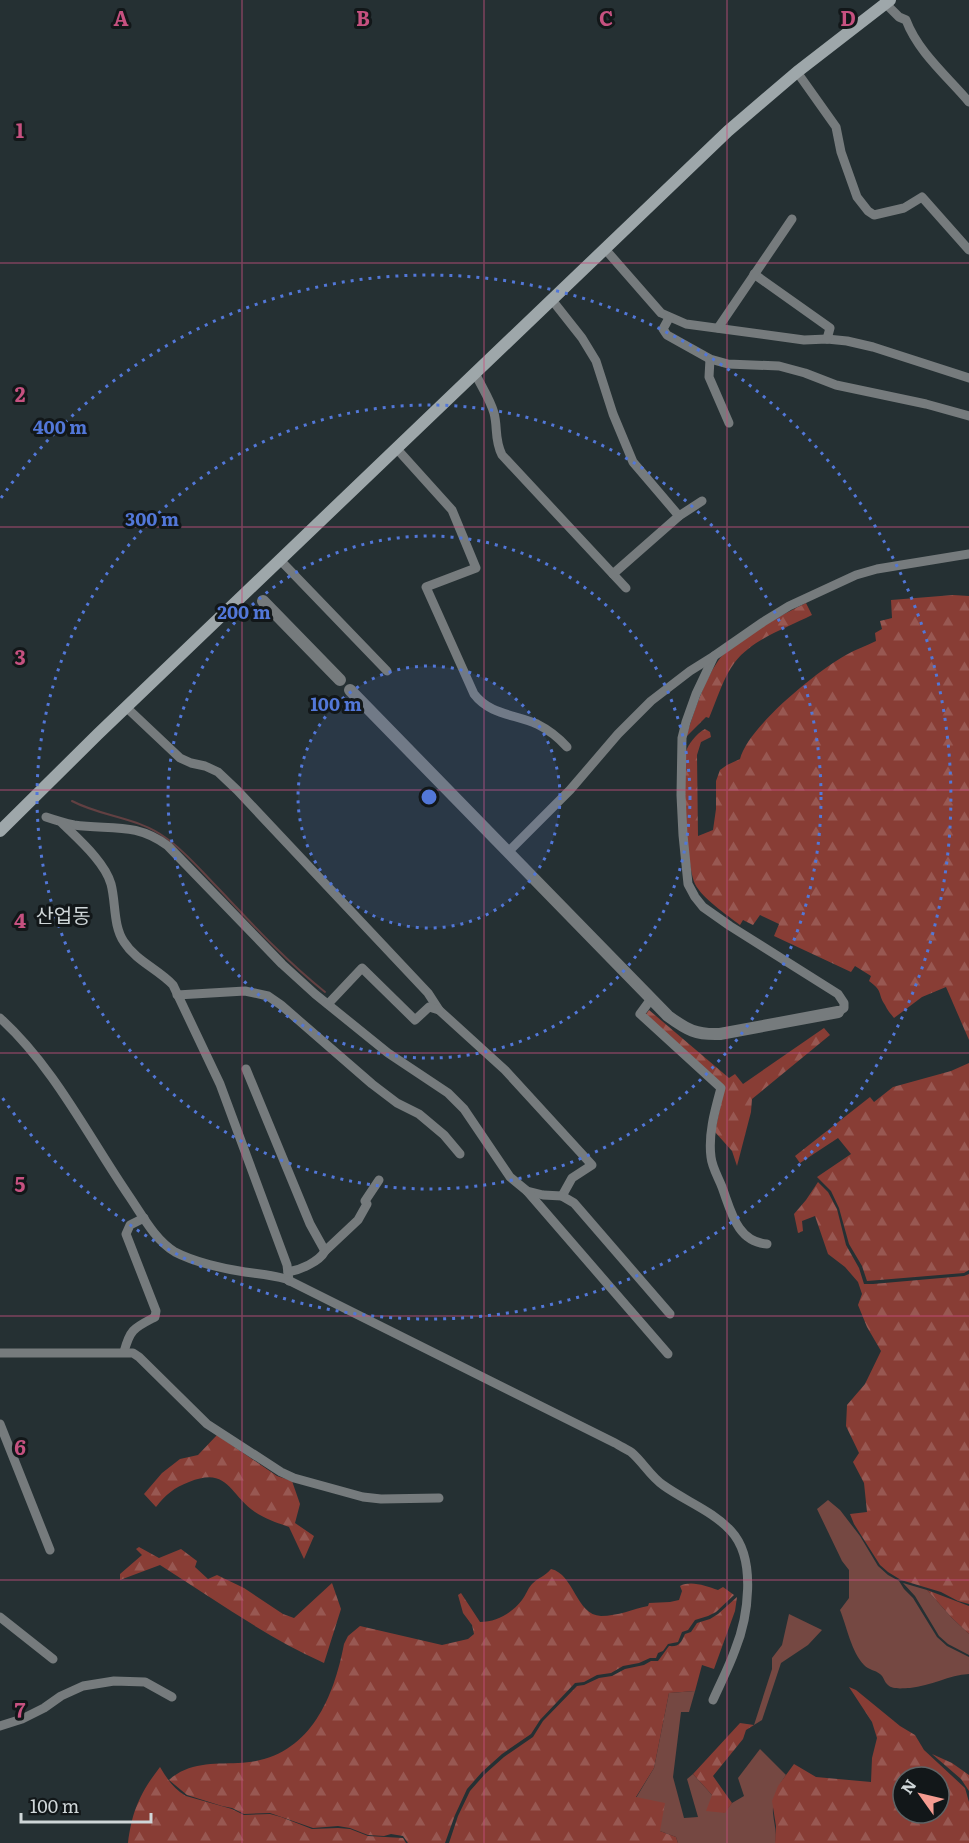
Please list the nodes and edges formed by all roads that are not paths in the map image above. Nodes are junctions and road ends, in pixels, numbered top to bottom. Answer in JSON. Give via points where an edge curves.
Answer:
{"nodes":[{"id":1,"x":887,"y":2,"type":"edge"},
{"id":2,"x":797,"y":72,"type":"junction"},
{"id":3,"x":969,"y":102,"type":"edge"},
{"id":4,"x":792,"y":219,"type":"dead end"},
{"id":5,"x":605,"y":249,"type":"junction"},
{"id":6,"x":969,"y":250,"type":"edge"},
{"id":7,"x":754,"y":274,"type":"junction"},
{"id":8,"x":552,"y":300,"type":"junction"},
{"id":9,"x":669,"y":318,"type":"junction"},
{"id":10,"x":718,"y":328,"type":"junction"},
{"id":11,"x":827,"y":339,"type":"junction"},
{"id":12,"x":710,"y":359,"type":"junction"},
{"id":13,"x":475,"y":373,"type":"junction"},
{"id":14,"x":969,"y":378,"type":"edge"},
{"id":15,"x":969,"y":416,"type":"edge"},
{"id":16,"x":729,"y":423,"type":"dead end"},
{"id":17,"x":397,"y":449,"type":"junction"},
{"id":18,"x":702,"y":501,"type":"dead end"},
{"id":19,"x":679,"y":516,"type":"junction"},
{"id":20,"x":969,"y":554,"type":"edge"},
{"id":21,"x":280,"y":561,"type":"junction"},
{"id":22,"x":613,"y":574,"type":"junction"},
{"id":23,"x":626,"y":588,"type":"dead end"},
{"id":24,"x":263,"y":601,"type":"dead end"},
{"id":25,"x":714,"y":656,"type":"junction"},
{"id":26,"x":387,"y":671,"type":"dead end"},
{"id":27,"x":340,"y":680,"type":"dead end"},
{"id":28,"x":350,"y":690,"type":"dead end"},
{"id":29,"x":127,"y":708,"type":"junction"},
{"id":30,"x":567,"y":747,"type":"dead end"},
{"id":31,"x":46,"y":817,"type":"dead end"},
{"id":32,"x":61,"y":821,"type":"junction"},
{"id":33,"x":0,"y":831,"type":"edge"},
{"id":34,"x":508,"y":852,"type":"junction"},
{"id":35,"x":177,"y":994,"type":"junction"},
{"id":36,"x":651,"y":999,"type":"junction"},
{"id":37,"x":328,"y":1004,"type":"junction"},
{"id":38,"x":439,"y":1011,"type":"junction"},
{"id":39,"x":838,"y":1012,"type":"joint"},
{"id":40,"x":0,"y":1018,"type":"edge"},
{"id":41,"x":246,"y":1069,"type":"dead end"},
{"id":42,"x":460,"y":1154,"type":"dead end"},
{"id":43,"x":379,"y":1180,"type":"dead end"},
{"id":44,"x":526,"y":1191,"type":"junction"},
{"id":45,"x":562,"y":1196,"type":"junction"},
{"id":46,"x":144,"y":1218,"type":"junction"},
{"id":47,"x":767,"y":1244,"type":"dead end"},
{"id":48,"x":325,"y":1251,"type":"junction"},
{"id":49,"x":289,"y":1276,"type":"junction"},
{"id":50,"x":670,"y":1314,"type":"dead end"},
{"id":51,"x":124,"y":1352,"type":"junction"},
{"id":52,"x":0,"y":1353,"type":"edge"},
{"id":53,"x":668,"y":1354,"type":"dead end"},
{"id":54,"x":0,"y":1424,"type":"edge"},
{"id":55,"x":439,"y":1498,"type":"dead end"},
{"id":56,"x":50,"y":1550,"type":"dead end"},
{"id":57,"x":0,"y":1617,"type":"edge"},
{"id":58,"x":53,"y":1659,"type":"dead end"},
{"id":59,"x":172,"y":1697,"type":"dead end"},
{"id":60,"x":713,"y":1700,"type":"dead end"},
{"id":61,"x":0,"y":1726,"type":"edge"}],
"edges":[{"from":1,"to":2,"type":"main road"},
{"from":1,"to":3,"type":"street","via":[[898,17],[906,20],[932,62]]},
{"from":2,"to":5,"type":"main road","via":[[728,131]]},
{"from":2,"to":6,"type":"street","via":[[836,126],[857,197],[868,212],[874,215],[904,208],[922,197]]},
{"from":4,"to":7,"type":"street"},
{"from":5,"to":8,"type":"main road"},
{"from":5,"to":9,"type":"street"},
{"from":7,"to":10,"type":"street"},
{"from":7,"to":11,"type":"street","via":[[830,328]]},
{"from":8,"to":13,"type":"main road"},
{"from":8,"to":19,"type":"street","via":[[596,361],[633,462]]},
{"from":9,"to":10,"type":"street"},
{"from":9,"to":12,"type":"street","via":[[663,329],[667,335]]},
{"from":10,"to":11,"type":"street"},
{"from":11,"to":14,"type":"street","via":[[873,347]]},
{"from":12,"to":15,"type":"street","via":[[728,364],[779,366],[836,385]]},
{"from":12,"to":16,"type":"street","via":[[709,377]]},
{"from":13,"to":17,"type":"main road"},
{"from":13,"to":22,"type":"street","via":[[493,412],[502,455]]},
{"from":17,"to":21,"type":"main road"},
{"from":17,"to":30,"type":"street","via":[[452,510],[476,568],[426,586],[474,694],[492,710],[555,734]]},
{"from":18,"to":19,"type":"street"},
{"from":19,"to":22,"type":"street"},
{"from":20,"to":25,"type":"street","via":[[855,575],[789,606]]},
{"from":21,"to":26,"type":"street"},
{"from":21,"to":29,"type":"main road"},
{"from":22,"to":23,"type":"street"},
{"from":24,"to":27,"type":"street"},
{"from":25,"to":34,"type":"street","via":[[635,716]]},
{"from":25,"to":39,"type":"street","via":[[682,738],[682,835],[688,884],[703,907],[838,994],[844,1003]]},
{"from":28,"to":34,"type":"street"},
{"from":29,"to":33,"type":"main road"},
{"from":29,"to":38,"type":"street","via":[[180,758],[218,772],[237,790],[428,993]]},
{"from":31,"to":32,"type":"street"},
{"from":32,"to":35,"type":"street","via":[[105,872],[124,943],[168,979]]},
{"from":32,"to":37,"type":"street","via":[[136,829],[156,836],[282,964]]},
{"from":34,"to":36,"type":"street"},
{"from":35,"to":42,"type":"street","via":[[246,991],[268,996],[372,1084],[419,1114]]},
{"from":35,"to":49,"type":"street","via":[[220,1084]]},
{"from":36,"to":39,"type":"street","via":[[681,1025],[704,1035]]},
{"from":36,"to":47,"type":"street","via":[[640,1014],[721,1088],[711,1140],[713,1166],[736,1225],[752,1241]]},
{"from":37,"to":38,"type":"street","via":[[362,968],[415,1020],[429,1007]]},
{"from":37,"to":44,"type":"street","via":[[388,1053],[448,1093],[464,1109],[510,1177]]},
{"from":38,"to":45,"type":"street","via":[[505,1070],[592,1165],[572,1178]]},
{"from":40,"to":46,"type":"street","via":[[61,1091]]},
{"from":41,"to":48,"type":"street","via":[[310,1224]]},
{"from":43,"to":48,"type":"street","via":[[365,1200],[368,1204],[358,1220]]},
{"from":44,"to":45,"type":"street"},
{"from":44,"to":53,"type":"street"},
{"from":45,"to":50,"type":"street","via":[[588,1217]]},
{"from":46,"to":49,"type":"street","via":[[163,1242],[179,1254],[243,1272]]},
{"from":46,"to":51,"type":"street","via":[[130,1225],[126,1234],[156,1311],[155,1317],[128,1336]]},
{"from":48,"to":49,"type":"street","via":[[322,1257]]},
{"from":49,"to":60,"type":"street","via":[[615,1443],[632,1453],[664,1486],[732,1532],[746,1561],[747,1597],[741,1634]]},
{"from":51,"to":52,"type":"street"},
{"from":51,"to":55,"type":"street","via":[[139,1357],[207,1424],[281,1472],[381,1500]]},
{"from":54,"to":56,"type":"street"},
{"from":57,"to":58,"type":"street"},
{"from":59,"to":61,"type":"street","via":[[145,1682],[93,1684]]}]}
